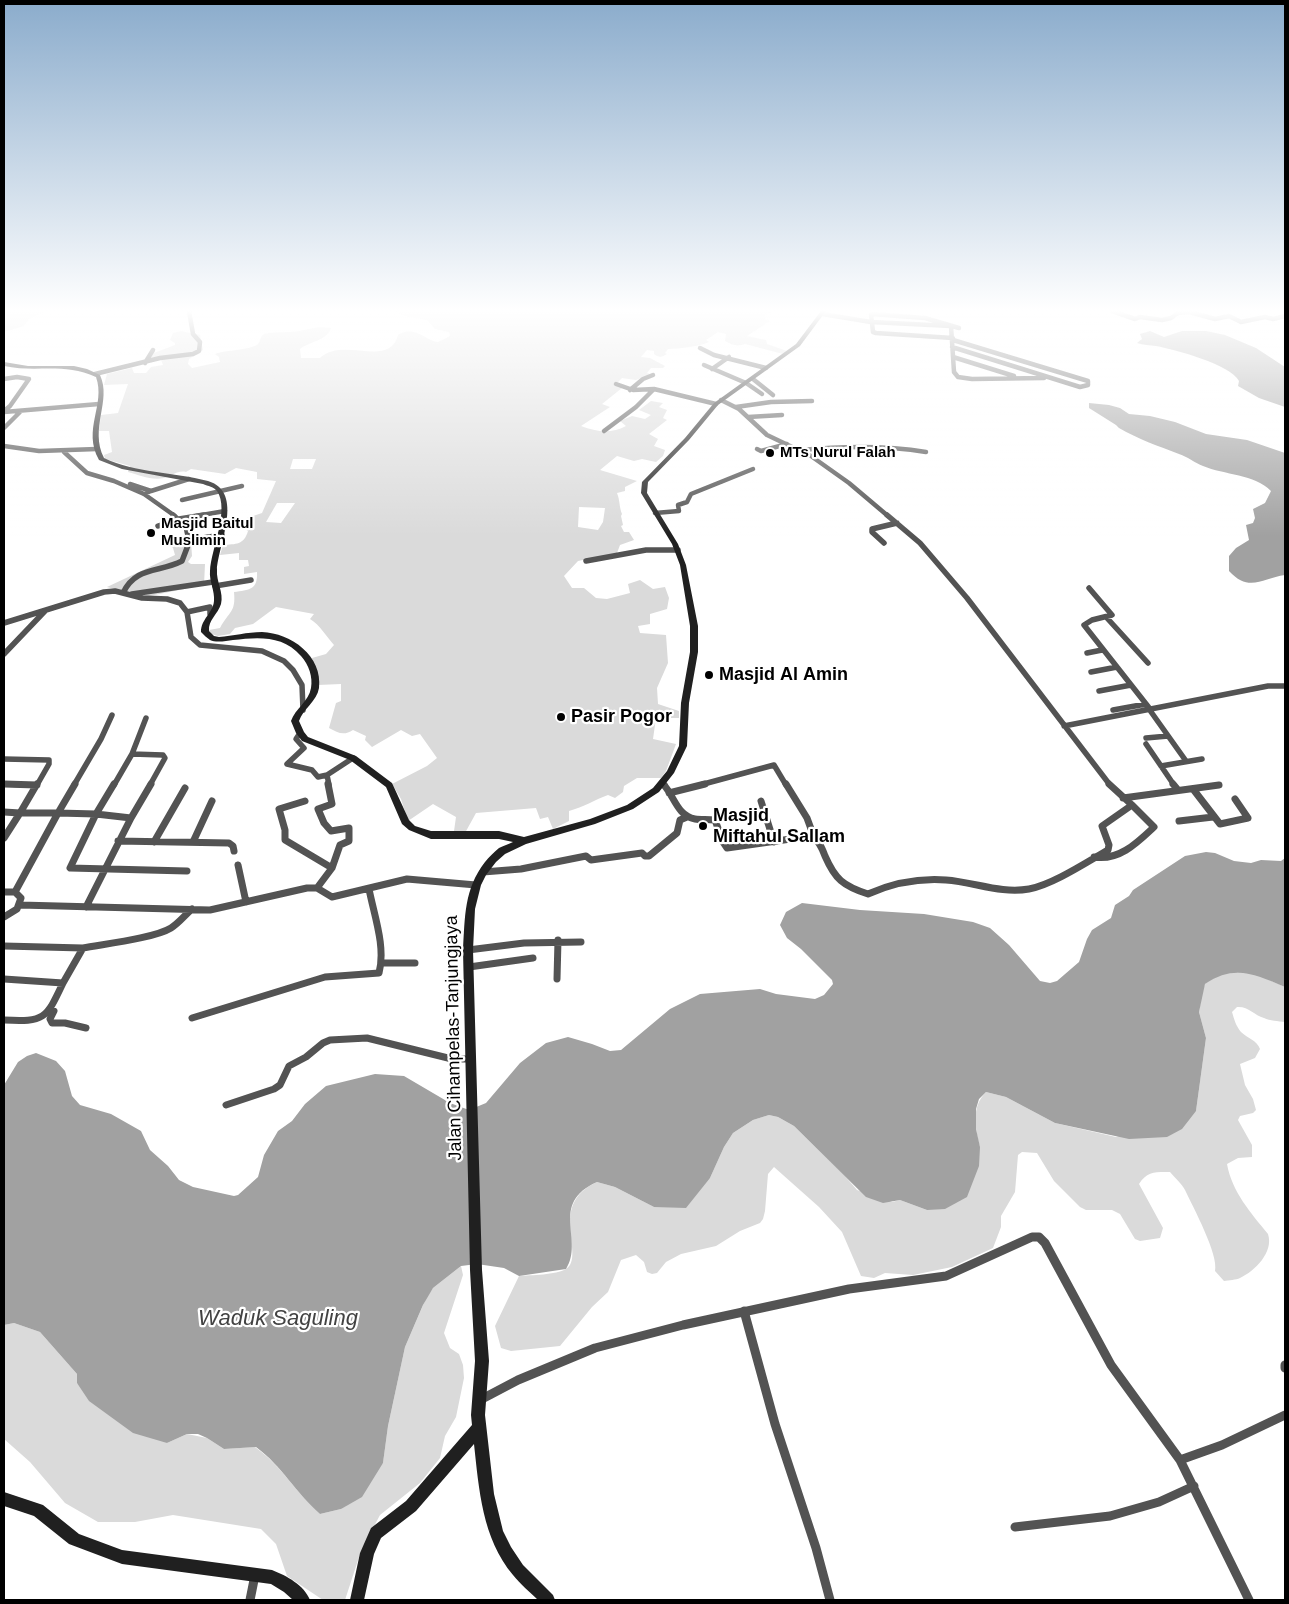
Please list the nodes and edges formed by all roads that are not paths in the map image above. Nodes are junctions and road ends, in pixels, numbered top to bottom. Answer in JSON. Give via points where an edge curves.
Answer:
{"nodes":[{"id":1,"x":24,"y":386,"type":"edge"},
{"id":2,"x":101,"y":386,"type":"edge"},
{"id":3,"x":620,"y":386,"type":"edge"},
{"id":4,"x":635,"y":386,"type":"edge"},
{"id":5,"x":742,"y":386,"type":"edge"},
{"id":6,"x":754,"y":386,"type":"edge"},
{"id":7,"x":757,"y":386,"type":"edge"},
{"id":8,"x":654,"y":389,"type":"junction"},
{"id":9,"x":630,"y":390,"type":"junction"},
{"id":10,"x":762,"y":394,"type":"dead end"},
{"id":11,"x":773,"y":395,"type":"dead end"},
{"id":12,"x":812,"y":401,"type":"dead end"},
{"id":13,"x":719,"y":402,"type":"junction"},
{"id":14,"x":99,"y":404,"type":"junction"},
{"id":15,"x":736,"y":407,"type":"junction"},
{"id":16,"x":4,"y":412,"type":"edge"},
{"id":17,"x":20,"y":412,"type":"junction"},
{"id":18,"x":782,"y":415,"type":"dead end"},
{"id":19,"x":748,"y":417,"type":"junction"},
{"id":20,"x":4,"y":428,"type":"edge"},
{"id":21,"x":604,"y":431,"type":"dead end"},
{"id":22,"x":786,"y":444,"type":"junction"},
{"id":23,"x":4,"y":446,"type":"edge"},
{"id":24,"x":97,"y":449,"type":"junction"},
{"id":25,"x":757,"y":449,"type":"dead end"},
{"id":26,"x":800,"y":450,"type":"junction"},
{"id":27,"x":64,"y":452,"type":"junction"},
{"id":28,"x":926,"y":452,"type":"dead end"},
{"id":29,"x":753,"y":469,"type":"dead end"},
{"id":30,"x":188,"y":479,"type":"junction"},
{"id":31,"x":118,"y":480,"type":"dead end"},
{"id":32,"x":242,"y":486,"type":"dead end"},
{"id":33,"x":219,"y":490,"type":"junction"},
{"id":34,"x":151,"y":491,"type":"junction"},
{"id":35,"x":144,"y":494,"type":"junction"},
{"id":36,"x":182,"y":500,"type":"dead end"},
{"id":37,"x":225,"y":511,"type":"junction"},
{"id":38,"x":655,"y":513,"type":"junction"},
{"id":39,"x":179,"y":519,"type":"junction"},
{"id":40,"x":897,"y":524,"type":"junction"},
{"id":41,"x":158,"y":526,"type":"dead end"},
{"id":42,"x":222,"y":535,"type":"junction"},
{"id":43,"x":190,"y":540,"type":"junction"},
{"id":44,"x":884,"y":543,"type":"dead end"},
{"id":45,"x":678,"y":550,"type":"junction"},
{"id":46,"x":586,"y":561,"type":"dead end"},
{"id":47,"x":251,"y":580,"type":"dead end"},
{"id":48,"x":214,"y":584,"type":"junction"},
{"id":49,"x":1089,"y":588,"type":"dead end"},
{"id":50,"x":125,"y":594,"type":"junction"},
{"id":51,"x":45,"y":610,"type":"junction"},
{"id":52,"x":187,"y":612,"type":"junction"},
{"id":53,"x":210,"y":614,"type":"junction"},
{"id":54,"x":1107,"y":618,"type":"junction"},
{"id":55,"x":4,"y":622,"type":"edge"},
{"id":56,"x":1102,"y":650,"type":"junction"},
{"id":57,"x":1087,"y":653,"type":"dead end"},
{"id":58,"x":4,"y":654,"type":"edge"},
{"id":59,"x":1148,"y":663,"type":"dead end"},
{"id":60,"x":1117,"y":668,"type":"junction"},
{"id":61,"x":1091,"y":672,"type":"dead end"},
{"id":62,"x":1131,"y":685,"type":"junction"},
{"id":63,"x":1285,"y":686,"type":"edge"},
{"id":64,"x":1099,"y":691,"type":"dead end"},
{"id":65,"x":1148,"y":707,"type":"junction"},
{"id":66,"x":302,"y":710,"type":"junction"},
{"id":67,"x":1113,"y":710,"type":"dead end"},
{"id":68,"x":112,"y":715,"type":"dead end"},
{"id":69,"x":146,"y":718,"type":"dead end"},
{"id":70,"x":1064,"y":726,"type":"junction"},
{"id":71,"x":300,"y":733,"type":"junction"},
{"id":72,"x":1168,"y":736,"type":"junction"},
{"id":73,"x":132,"y":754,"type":"junction"},
{"id":74,"x":353,"y":758,"type":"junction"},
{"id":75,"x":4,"y":759,"type":"edge"},
{"id":76,"x":1202,"y":759,"type":"dead end"},
{"id":77,"x":1186,"y":761,"type":"junction"},
{"id":78,"x":1162,"y":766,"type":"junction"},
{"id":79,"x":327,"y":775,"type":"junction"},
{"id":80,"x":663,"y":783,"type":"junction"},
{"id":81,"x":4,"y":784,"type":"edge"},
{"id":82,"x":36,"y":785,"type":"junction"},
{"id":83,"x":1219,"y":785,"type":"dead end"},
{"id":84,"x":185,"y":788,"type":"dead end"},
{"id":85,"x":1193,"y":789,"type":"junction"},
{"id":86,"x":1178,"y":790,"type":"junction"},
{"id":87,"x":669,"y":792,"type":"junction"},
{"id":88,"x":1123,"y":798,"type":"junction"},
{"id":89,"x":1234,"y":799,"type":"dead end"},
{"id":90,"x":212,"y":801,"type":"dead end"},
{"id":91,"x":305,"y":801,"type":"dead end"},
{"id":92,"x":761,"y":801,"type":"dead end"},
{"id":93,"x":1132,"y":805,"type":"junction"},
{"id":94,"x":4,"y":812,"type":"edge"},
{"id":95,"x":20,"y":813,"type":"junction"},
{"id":96,"x":58,"y":814,"type":"junction"},
{"id":97,"x":96,"y":814,"type":"junction"},
{"id":98,"x":1213,"y":816,"type":"junction"},
{"id":99,"x":687,"y":817,"type":"junction"},
{"id":100,"x":131,"y":818,"type":"junction"},
{"id":101,"x":1180,"y":821,"type":"dead end"},
{"id":102,"x":814,"y":837,"type":"junction"},
{"id":103,"x":4,"y":838,"type":"edge"},
{"id":104,"x":118,"y":841,"type":"junction"},
{"id":105,"x":524,"y":841,"type":"junction"},
{"id":106,"x":154,"y":842,"type":"junction"},
{"id":107,"x":193,"y":842,"type":"junction"},
{"id":108,"x":774,"y":842,"type":"junction"},
{"id":109,"x":234,"y":851,"type":"dead end"},
{"id":110,"x":1094,"y":857,"type":"junction"},
{"id":111,"x":238,"y":865,"type":"dead end"},
{"id":112,"x":332,"y":868,"type":"junction"},
{"id":113,"x":106,"y":869,"type":"junction"},
{"id":114,"x":187,"y":871,"type":"dead end"},
{"id":115,"x":482,"y":872,"type":"junction"},
{"id":116,"x":476,"y":885,"type":"junction"},
{"id":117,"x":317,"y":888,"type":"junction"},
{"id":118,"x":369,"y":889,"type":"junction"},
{"id":119,"x":4,"y":892,"type":"edge"},
{"id":120,"x":15,"y":892,"type":"junction"},
{"id":121,"x":246,"y":902,"type":"junction"},
{"id":122,"x":20,"y":905,"type":"junction"},
{"id":123,"x":86,"y":907,"type":"junction"},
{"id":124,"x":192,"y":909,"type":"junction"},
{"id":125,"x":4,"y":917,"type":"edge"},
{"id":126,"x":558,"y":940,"type":"junction"},
{"id":127,"x":581,"y":942,"type":"dead end"},
{"id":128,"x":4,"y":946,"type":"edge"},
{"id":129,"x":83,"y":948,"type":"junction"},
{"id":130,"x":468,"y":950,"type":"junction"},
{"id":131,"x":533,"y":958,"type":"dead end"},
{"id":132,"x":415,"y":963,"type":"dead end"},
{"id":133,"x":381,"y":964,"type":"junction"},
{"id":134,"x":469,"y":966,"type":"junction"},
{"id":135,"x":557,"y":979,"type":"dead end"},
{"id":136,"x":4,"y":980,"type":"edge"},
{"id":137,"x":64,"y":982,"type":"junction"},
{"id":138,"x":52,"y":1009,"type":"junction"},
{"id":139,"x":192,"y":1018,"type":"dead end"},
{"id":140,"x":4,"y":1020,"type":"edge"},
{"id":141,"x":86,"y":1028,"type":"dead end"},
{"id":142,"x":472,"y":1059,"type":"junction"},
{"id":143,"x":226,"y":1105,"type":"dead end"},
{"id":144,"x":744,"y":1311,"type":"junction"},
{"id":145,"x":479,"y":1400,"type":"junction"},
{"id":146,"x":1285,"y":1415,"type":"edge"},
{"id":147,"x":479,"y":1428,"type":"junction"},
{"id":148,"x":1180,"y":1460,"type":"junction"},
{"id":149,"x":1194,"y":1486,"type":"junction"},
{"id":150,"x":4,"y":1499,"type":"edge"},
{"id":151,"x":1015,"y":1527,"type":"dead end"},
{"id":152,"x":255,"y":1575,"type":"junction"},
{"id":153,"x":250,"y":1600,"type":"edge"},
{"id":154,"x":303,"y":1600,"type":"edge"},
{"id":155,"x":357,"y":1600,"type":"edge"},
{"id":156,"x":548,"y":1600,"type":"edge"},
{"id":157,"x":830,"y":1600,"type":"edge"},
{"id":158,"x":1249,"y":1600,"type":"edge"}],
"edges":[{"from":1,"to":16,"type":"street"},
{"from":2,"to":14,"type":"main road"},
{"from":3,"to":9,"type":"street"},
{"from":4,"to":9,"type":"street"},
{"from":5,"to":13,"type":"main road","name":"Jalan Cihampelas-Tanjungjaya"},
{"from":6,"to":10,"type":"street"},
{"from":7,"to":11,"type":"street"},
{"from":8,"to":9,"type":"street"},
{"from":8,"to":13,"type":"street"},
{"from":8,"to":21,"type":"street"},
{"from":12,"to":15,"type":"street"},
{"from":13,"to":15,"type":"street"},
{"from":13,"to":38,"type":"main road","name":"Jalan Cihampelas-Tanjungjaya","via":[[645,482],[644,493]]},
{"from":14,"to":17,"type":"street"},
{"from":14,"to":24,"type":"main road","via":[[94,425]]},
{"from":15,"to":19,"type":"street"},
{"from":16,"to":17,"type":"street"},
{"from":17,"to":20,"type":"street"},
{"from":18,"to":19,"type":"street"},
{"from":19,"to":22,"type":"street","via":[[767,435]]},
{"from":22,"to":25,"type":"street","via":[[762,451]]},
{"from":22,"to":26,"type":"street"},
{"from":23,"to":27,"type":"street","via":[[24,451]]},
{"from":24,"to":27,"type":"street"},
{"from":24,"to":30,"type":"main road","via":[[101,459],[112,465]]},
{"from":26,"to":28,"type":"street","via":[[870,446]]},
{"from":26,"to":40,"type":"street","via":[[849,483]]},
{"from":27,"to":35,"type":"street","via":[[87,473]]},
{"from":29,"to":38,"type":"street","via":[[691,494],[687,502],[678,505],[679,511]]},
{"from":30,"to":33,"type":"main road"},
{"from":30,"to":34,"type":"street"},
{"from":31,"to":34,"type":"street"},
{"from":32,"to":33,"type":"street"},
{"from":33,"to":36,"type":"street"},
{"from":33,"to":37,"type":"main road"},
{"from":34,"to":35,"type":"street"},
{"from":35,"to":39,"type":"street"},
{"from":37,"to":39,"type":"street"},
{"from":37,"to":42,"type":"main road"},
{"from":38,"to":45,"type":"main road","name":"Jalan Cihampelas-Tanjungjaya"},
{"from":39,"to":41,"type":"street"},
{"from":39,"to":43,"type":"street"},
{"from":40,"to":44,"type":"street","via":[[872,529]]},
{"from":40,"to":70,"type":"street","via":[[926,550],[962,591]]},
{"from":42,"to":43,"type":"street"},
{"from":42,"to":48,"type":"main road","via":[[213,561]]},
{"from":43,"to":50,"type":"street","via":[[182,562],[147,571],[126,584]]},
{"from":45,"to":46,"type":"street","via":[[646,550]]},
{"from":45,"to":80,"type":"main road","name":"Jalan Cihampelas-Tanjungjaya","via":[[694,618],[694,652],[682,746]]},
{"from":47,"to":48,"type":"street"},
{"from":48,"to":50,"type":"street"},
{"from":48,"to":53,"type":"main road","via":[[218,601]]},
{"from":49,"to":54,"type":"street","via":[[1112,615]]},
{"from":50,"to":51,"type":"street","via":[[104,592]]},
{"from":50,"to":52,"type":"street","via":[[176,600]]},
{"from":51,"to":55,"type":"street"},
{"from":51,"to":58,"type":"street"},
{"from":52,"to":53,"type":"street","via":[[210,607]]},
{"from":52,"to":66,"type":"street","via":[[191,637],[200,646],[254,649],[278,656],[291,667],[302,685]]},
{"from":53,"to":66,"type":"main road","via":[[204,627],[212,638],[266,635],[302,649],[315,687],[313,696]]},
{"from":54,"to":56,"type":"street","via":[[1084,625]]},
{"from":54,"to":59,"type":"street"},
{"from":56,"to":57,"type":"street"},
{"from":56,"to":60,"type":"street"},
{"from":60,"to":61,"type":"street"},
{"from":60,"to":62,"type":"street"},
{"from":62,"to":64,"type":"street"},
{"from":62,"to":65,"type":"street"},
{"from":63,"to":65,"type":"street","via":[[1268,686]]},
{"from":65,"to":67,"type":"street"},
{"from":65,"to":70,"type":"street"},
{"from":65,"to":72,"type":"street"},
{"from":66,"to":71,"type":"main road","via":[[295,721]]},
{"from":68,"to":96,"type":"street"},
{"from":69,"to":73,"type":"street"},
{"from":70,"to":88,"type":"street","via":[[1104,779]]},
{"from":71,"to":74,"type":"main road","via":[[305,739]]},
{"from":71,"to":79,"type":"street","via":[[296,739],[304,748],[287,764],[312,770],[318,777]]},
{"from":72,"to":77,"type":"street"},
{"from":72,"to":78,"type":"street","via":[[1146,741]]},
{"from":73,"to":97,"type":"street"},
{"from":73,"to":100,"type":"street","via":[[165,756]]},
{"from":74,"to":79,"type":"street"},
{"from":74,"to":105,"type":"main road","via":[[389,785],[405,822],[412,828],[431,835],[499,835]]},
{"from":75,"to":82,"type":"street","via":[[49,760]]},
{"from":76,"to":77,"type":"street"},
{"from":77,"to":78,"type":"street"},
{"from":78,"to":86,"type":"street"},
{"from":79,"to":112,"type":"street","via":[[332,804],[318,809],[319,812],[331,831],[349,828],[349,841],[340,845]]},
{"from":80,"to":87,"type":"street"},
{"from":80,"to":105,"type":"main road","name":"Jalan Cihampelas-Tanjungjaya","via":[[630,807],[592,822]]},
{"from":81,"to":82,"type":"street"},
{"from":82,"to":95,"type":"street"},
{"from":83,"to":85,"type":"street"},
{"from":84,"to":106,"type":"street"},
{"from":85,"to":86,"type":"street"},
{"from":85,"to":98,"type":"street"},
{"from":86,"to":88,"type":"street"},
{"from":87,"to":99,"type":"street"},
{"from":87,"to":102,"type":"street","via":[[774,765]]},
{"from":88,"to":93,"type":"street"},
{"from":89,"to":98,"type":"street","via":[[1248,818],[1220,824]]},
{"from":90,"to":107,"type":"street"},
{"from":91,"to":112,"type":"street","via":[[279,809],[285,840]]},
{"from":92,"to":108,"type":"street"},
{"from":93,"to":110,"type":"street","via":[[1104,824],[1109,848]]},
{"from":93,"to":110,"type":"street","via":[[1154,827],[1132,846],[1110,858]]},
{"from":94,"to":95,"type":"street"},
{"from":95,"to":96,"type":"street"},
{"from":95,"to":103,"type":"street"},
{"from":96,"to":97,"type":"street"},
{"from":96,"to":120,"type":"street"},
{"from":97,"to":100,"type":"street"},
{"from":97,"to":113,"type":"street","via":[[70,868]]},
{"from":98,"to":101,"type":"street"},
{"from":99,"to":108,"type":"street","via":[[715,820],[727,848]]},
{"from":99,"to":115,"type":"street","via":[[680,820],[674,837],[648,856],[642,853],[591,860],[577,856],[521,869]]},
{"from":100,"to":104,"type":"street"},
{"from":102,"to":108,"type":"street"},
{"from":102,"to":110,"type":"street","via":[[841,882],[868,894],[914,880],[946,880],[1011,891],[1031,889]]},
{"from":104,"to":106,"type":"street"},
{"from":104,"to":113,"type":"street"},
{"from":105,"to":115,"type":"main road","name":"Jalan Cihampelas-Tanjungjaya","via":[[502,851]]},
{"from":106,"to":107,"type":"street"},
{"from":107,"to":109,"type":"street","via":[[229,843]]},
{"from":111,"to":121,"type":"street"},
{"from":112,"to":117,"type":"street"},
{"from":113,"to":114,"type":"street"},
{"from":113,"to":123,"type":"street"},
{"from":115,"to":116,"type":"main road","name":"Jalan Cihampelas-Tanjungjaya"},
{"from":116,"to":118,"type":"street","via":[[407,879]]},
{"from":116,"to":130,"type":"main road","name":"Jalan Cihampelas-Tanjungjaya","via":[[470,909]]},
{"from":117,"to":118,"type":"street","via":[[332,897]]},
{"from":117,"to":121,"type":"street"},
{"from":118,"to":133,"type":"street"},
{"from":119,"to":120,"type":"street"},
{"from":120,"to":122,"type":"street","via":[[20,895]]},
{"from":121,"to":124,"type":"street","via":[[210,910]]},
{"from":122,"to":123,"type":"street"},
{"from":122,"to":125,"type":"street"},
{"from":123,"to":124,"type":"street"},
{"from":124,"to":129,"type":"street","via":[[163,932]]},
{"from":126,"to":127,"type":"street"},
{"from":126,"to":130,"type":"street","via":[[516,942]]},
{"from":126,"to":135,"type":"street"},
{"from":128,"to":129,"type":"street"},
{"from":129,"to":137,"type":"street"},
{"from":130,"to":134,"type":"main road","name":"Jalan Cihampelas-Tanjungjaya"},
{"from":131,"to":134,"type":"street"},
{"from":132,"to":133,"type":"street"},
{"from":133,"to":139,"type":"street","via":[[379,973],[325,977]]},
{"from":134,"to":142,"type":"main road","name":"Jalan Cihampelas-Tanjungjaya"},
{"from":136,"to":137,"type":"street"},
{"from":137,"to":138,"type":"street"},
{"from":138,"to":140,"type":"street","via":[[37,1021]]},
{"from":138,"to":141,"type":"street","via":[[52,1024],[65,1023]]},
{"from":142,"to":143,"type":"street","via":[[452,1059],[367,1038],[330,1040],[289,1066],[280,1085],[274,1089]]},
{"from":142,"to":145,"type":"main road","name":"Jalan Cihampelas-Tanjungjaya","via":[[476,1270],[482,1361]]},
{"from":144,"to":145,"type":"street","via":[[595,1348]]},
{"from":144,"to":148,"type":"street","via":[[857,1287],[946,1276],[1032,1237],[1039,1237],[1111,1365]]},
{"from":144,"to":157,"type":"street","via":[[775,1424]]},
{"from":145,"to":147,"type":"main road","name":"Jalan Cihampelas-Tanjungjaya"},
{"from":146,"to":148,"type":"street","via":[[1222,1445]]},
{"from":147,"to":155,"type":"main road","via":[[411,1506],[376,1534],[367,1553]]},
{"from":147,"to":156,"type":"main road","name":"Jalan Cihampelas-Tanjungjaya","via":[[487,1494],[496,1533],[518,1570]]},
{"from":148,"to":149,"type":"street"},
{"from":149,"to":151,"type":"street","via":[[1159,1502],[1110,1516]]},
{"from":149,"to":158,"type":"street"},
{"from":150,"to":152,"type":"main road","via":[[38,1510],[74,1539],[122,1557]]},
{"from":152,"to":153,"type":"street"},
{"from":152,"to":154,"type":"main road","via":[[285,1582]]}]}
